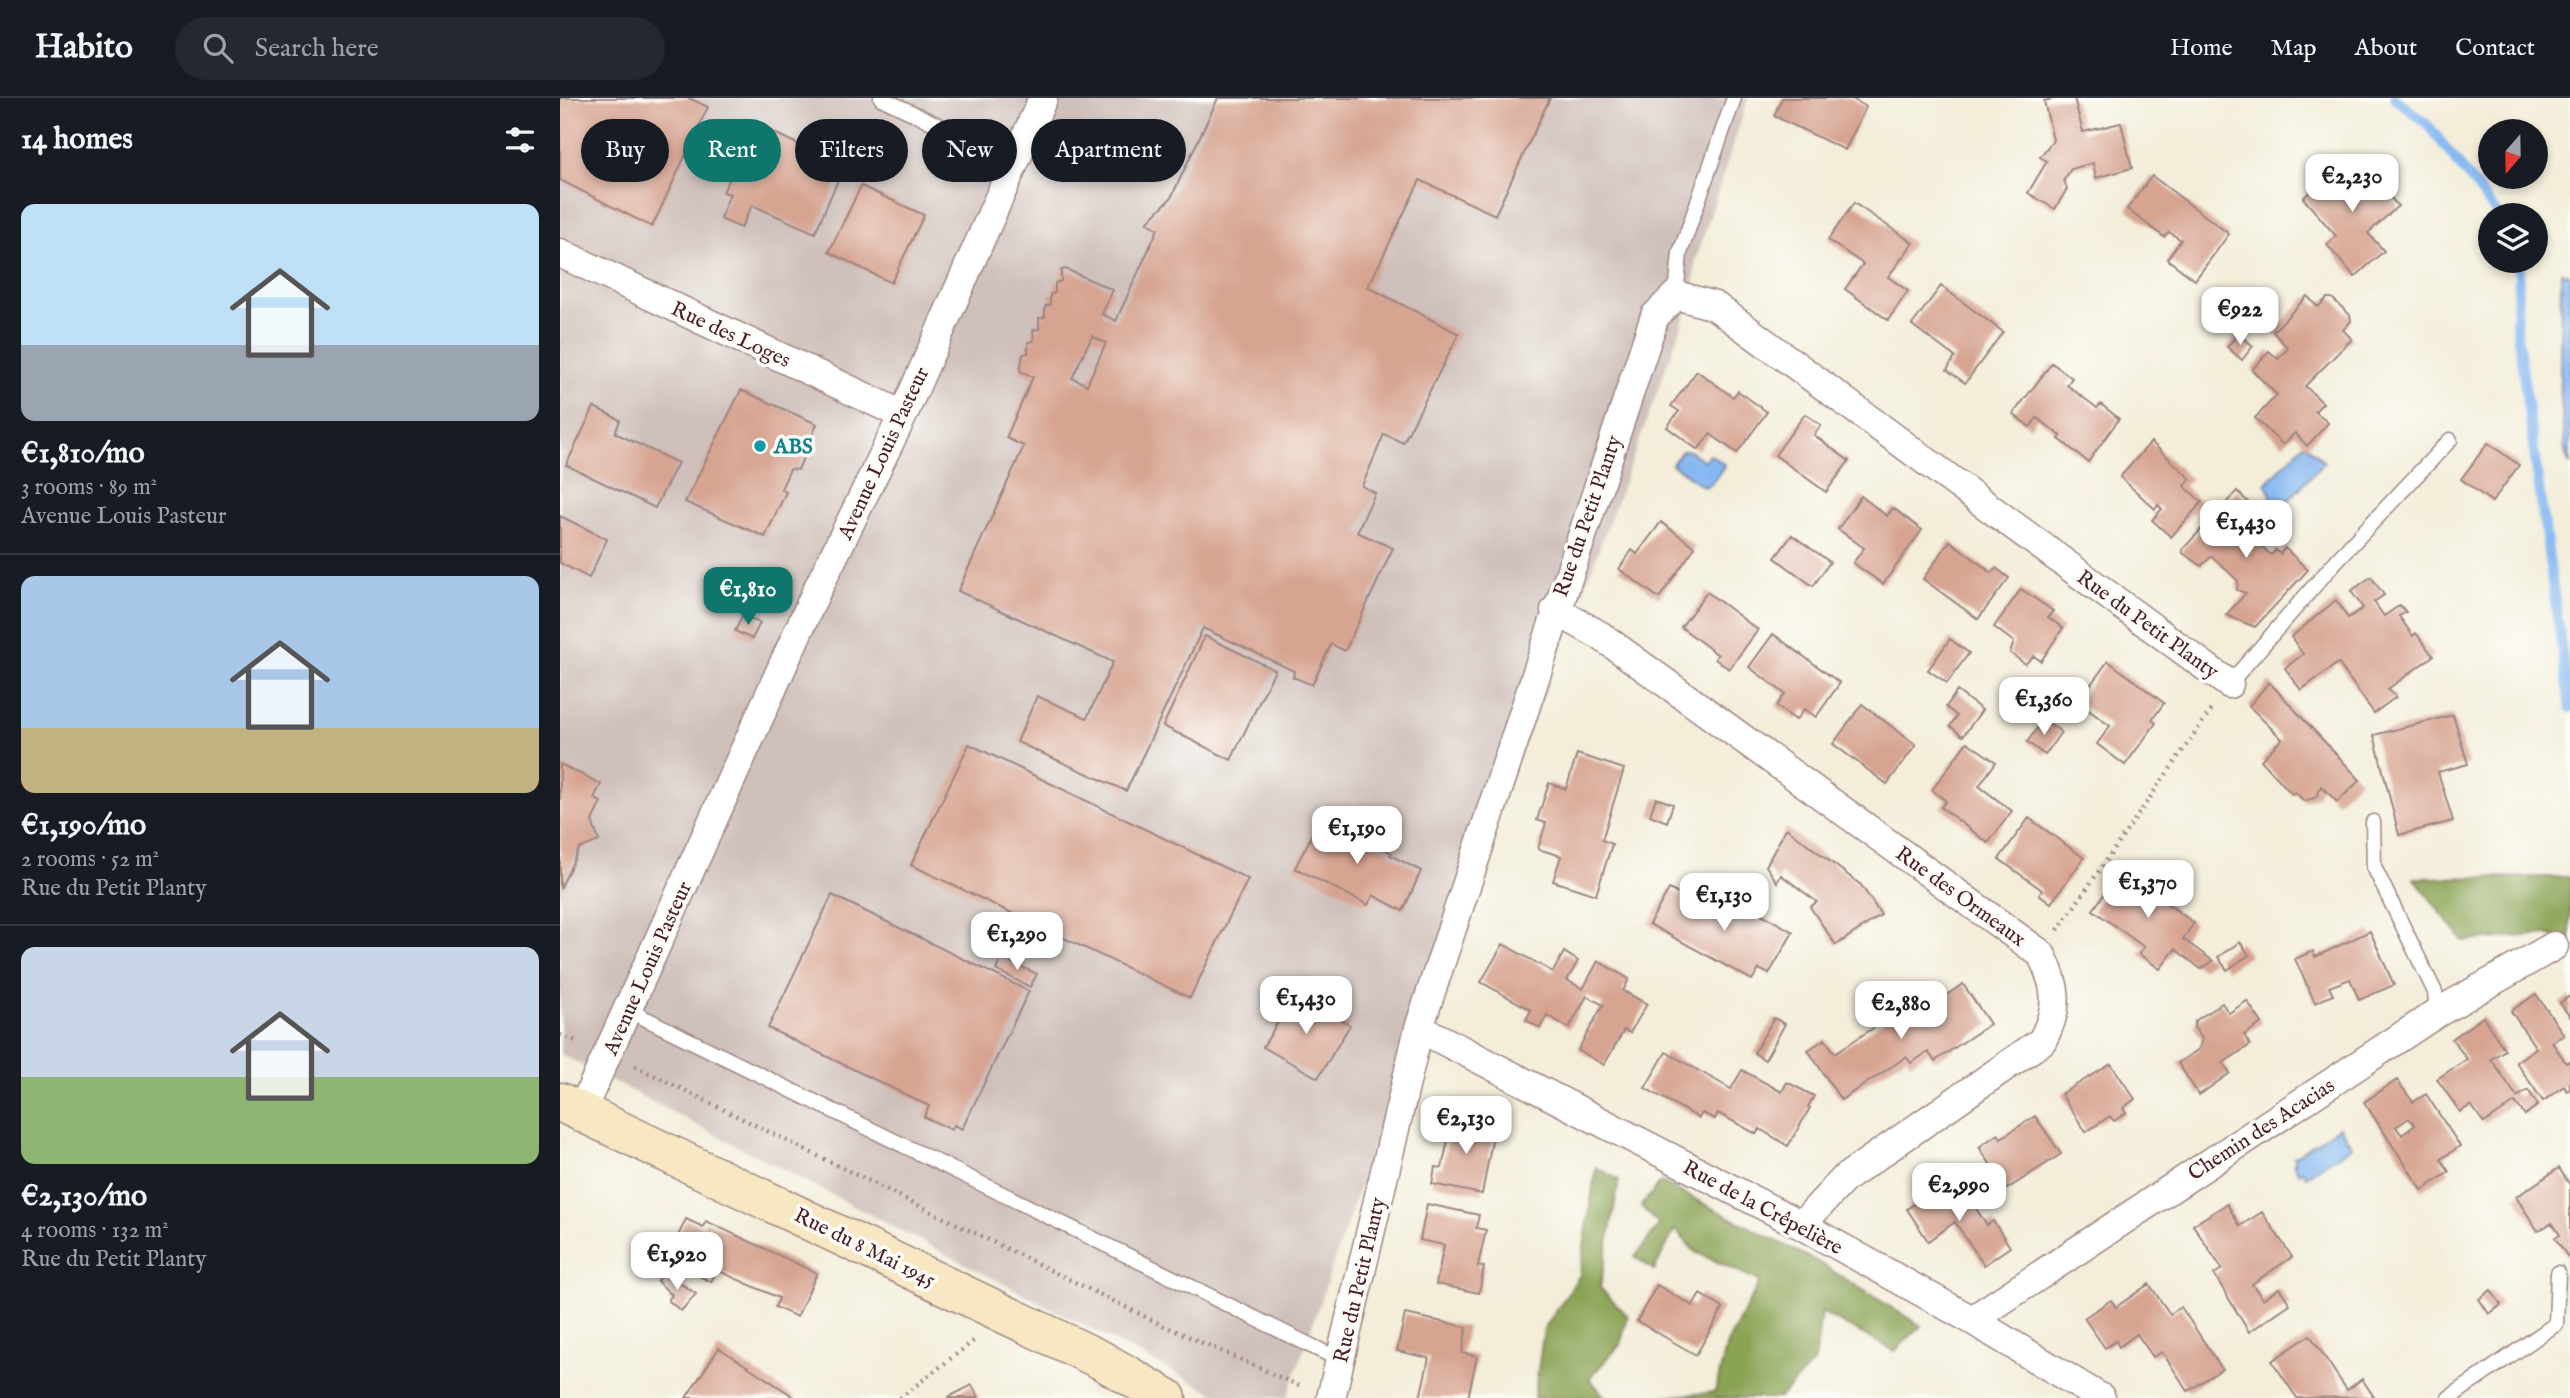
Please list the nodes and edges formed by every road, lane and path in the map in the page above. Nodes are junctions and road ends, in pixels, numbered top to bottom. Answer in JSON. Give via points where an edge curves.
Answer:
{"nodes":[{"id":1,"x":881,"y":98,"type":"edge"},
{"id":2,"x":1043,"y":98,"type":"edge"},
{"id":3,"x":1734,"y":98,"type":"edge"},
{"id":4,"x":925,"y":119,"type":"edge"},
{"id":5,"x":1017,"y":154,"type":"edge"},
{"id":6,"x":1005,"y":182,"type":"edge"},
{"id":7,"x":560,"y":253,"type":"edge"},
{"id":8,"x":1676,"y":295,"type":"junction"},
{"id":9,"x":903,"y":415,"type":"junction"},
{"id":10,"x":2450,"y":440,"type":"dead end"},
{"id":11,"x":1555,"y":610,"type":"junction"},
{"id":12,"x":2229,"y":684,"type":"junction"},
{"id":13,"x":2373,"y":822,"type":"dead end"},
{"id":14,"x":2554,"y":946,"type":"dead end"},
{"id":15,"x":2041,"y":954,"type":"junction"},
{"id":16,"x":628,"y":1010,"type":"junction"},
{"id":17,"x":2437,"y":1013,"type":"junction"},
{"id":18,"x":1419,"y":1028,"type":"junction"},
{"id":19,"x":608,"y":1052,"type":"junction"},
{"id":20,"x":571,"y":1107,"type":"edge"},
{"id":21,"x":1801,"y":1225,"type":"junction"},
{"id":22,"x":2558,"y":1273,"type":"dead end"},
{"id":23,"x":1007,"y":1316,"type":"junction"},
{"id":24,"x":1972,"y":1320,"type":"junction"},
{"id":25,"x":1340,"y":1360,"type":"junction"},
{"id":26,"x":1321,"y":1395,"type":"edge"},
{"id":27,"x":900,"y":1398,"type":"edge"},
{"id":28,"x":1167,"y":1398,"type":"edge"},
{"id":29,"x":2101,"y":1398,"type":"edge"},
{"id":30,"x":2449,"y":1398,"type":"edge"}],
"edges":[{"from":1,"to":4,"type":"lane"},
{"from":2,"to":5,"type":"street","name":"Avenue Louis Pasteur"},
{"from":3,"to":8,"type":"lane","via":[[1679,253]]},
{"from":6,"to":9,"type":"street","name":"Avenue Louis Pasteur"},
{"from":7,"to":9,"type":"street","name":"Rue des Loges"},
{"from":8,"to":11,"type":"street","name":"Rue du Petit Planty","via":[[1655,317]]},
{"from":8,"to":12,"type":"street","name":"Rue du Petit Planty","via":[[1714,306]]},
{"from":9,"to":16,"type":"street","name":"Avenue Louis Pasteur","via":[[816,592]]},
{"from":10,"to":12,"type":"lane"},
{"from":11,"to":15,"type":"street","name":"Rue des Ormeaux","via":[[1601,636]]},
{"from":11,"to":18,"type":"street","name":"Rue du Petit Planty"},
{"from":12,"to":15,"type":"path"},
{"from":13,"to":17,"type":"lane","via":[[2374,867],[2435,992]]},
{"from":14,"to":17,"type":"street","name":"Chemin des Acacias"},
{"from":15,"to":21,"type":"street","name":"Rue des Ormeaux","via":[[2053,978],[2055,996],[2053,1020],[2042,1041],[1845,1178]]},
{"from":16,"to":19,"type":"street","name":"Avenue Louis Pasteur"},
{"from":16,"to":25,"type":"lane"},
{"from":17,"to":24,"type":"street","name":"Chemin des Acacias"},
{"from":18,"to":21,"type":"street","name":"Rue de la Crêpelière"},
{"from":18,"to":25,"type":"street","name":"Rue du Petit Planty"},
{"from":19,"to":20,"type":"street","name":"Avenue Louis Pasteur"},
{"from":19,"to":26,"type":"path","via":[[1157,1323]]},
{"from":20,"to":23,"type":"main road","name":"Rue du 8 Mai 1945"},
{"from":21,"to":24,"type":"street","name":"Rue de la Crêpelière"},
{"from":22,"to":30,"type":"lane","via":[[2556,1324]]},
{"from":23,"to":27,"type":"path"},
{"from":23,"to":28,"type":"main road","name":"Rue du 8 Mai 1945","via":[[1101,1360]]},
{"from":24,"to":29,"type":"street","name":"Rue de la Crêpelière"},
{"from":25,"to":26,"type":"street","name":"Rue du Petit Planty"}]}
